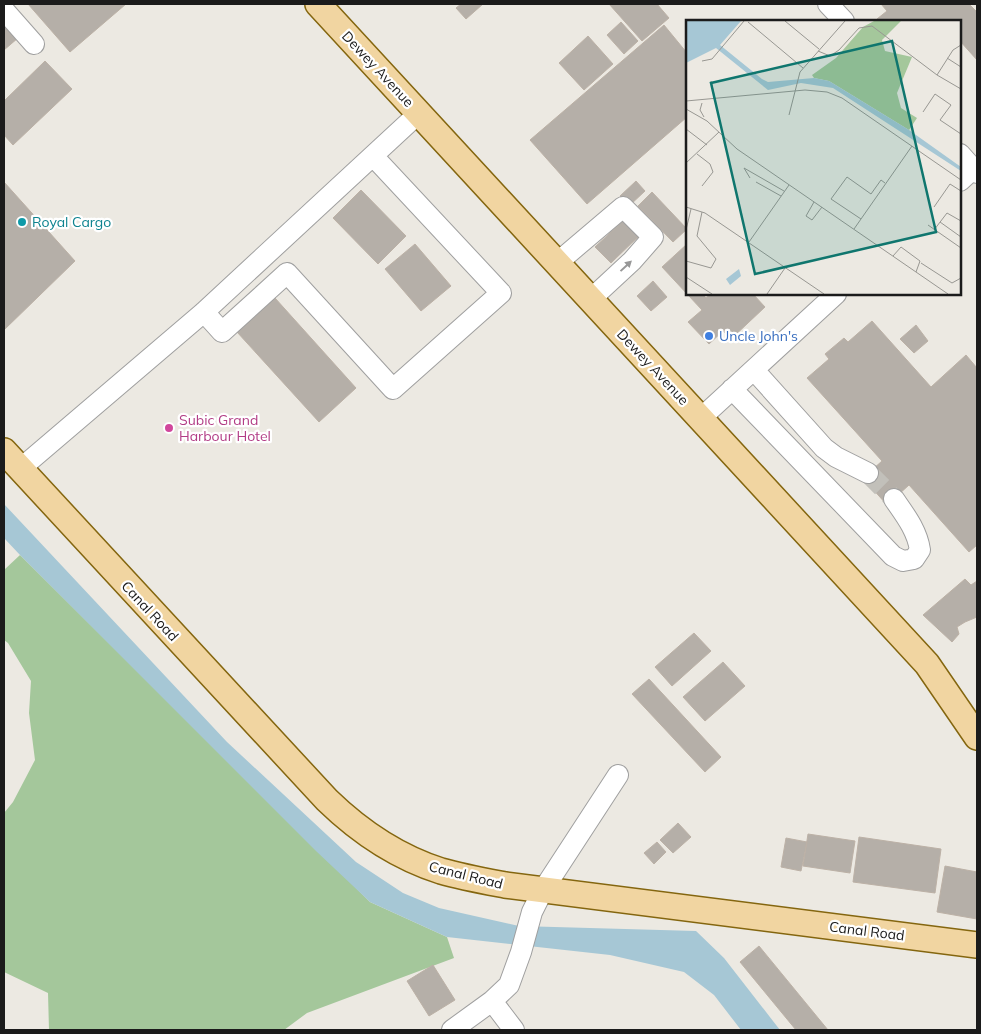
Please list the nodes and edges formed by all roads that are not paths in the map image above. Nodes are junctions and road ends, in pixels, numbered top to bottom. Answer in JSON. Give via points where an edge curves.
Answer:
{"nodes":[{"id":1,"x":318,"y":4,"type":"edge"},
{"id":2,"x":828,"y":4,"type":"edge"},
{"id":3,"x":4,"y":12,"type":"edge"},
{"id":4,"x":843,"y":20,"type":"edge"},
{"id":5,"x":34,"y":44,"type":"dead end"},
{"id":6,"x":419,"y":113,"type":"junction"},
{"id":7,"x":373,"y":156,"type":"junction"},
{"id":8,"x":961,"y":156,"type":"edge"},
{"id":9,"x":970,"y":174,"type":"edge"},
{"id":10,"x":557,"y":263,"type":"junction"},
{"id":11,"x":835,"y":295,"type":"edge"},
{"id":12,"x":590,"y":299,"type":"junction"},
{"id":13,"x":204,"y":312,"type":"junction"},
{"id":14,"x":754,"y":370,"type":"junction"},
{"id":15,"x":732,"y":390,"type":"junction"},
{"id":16,"x":700,"y":418,"type":"junction"},
{"id":17,"x":12,"y":460,"type":"edge"},
{"id":18,"x":868,"y":473,"type":"tunnel mouth"},
{"id":19,"x":894,"y":499,"type":"tunnel mouth"},
{"id":20,"x":977,"y":737,"type":"edge"},
{"id":21,"x":618,"y":775,"type":"dead end"},
{"id":22,"x":543,"y":890,"type":"junction"},
{"id":23,"x":977,"y":945,"type":"edge"},
{"id":24,"x":492,"y":1001,"type":"junction"},
{"id":25,"x":452,"y":1030,"type":"edge"},
{"id":26,"x":514,"y":1030,"type":"edge"}],
"edges":[{"from":1,"to":6,"type":"main road","name":"Dewey Avenue"},
{"from":2,"to":4,"type":"street"},
{"from":3,"to":5,"type":"street"},
{"from":6,"to":7,"type":"street"},
{"from":6,"to":10,"type":"main road","name":"Dewey Avenue"},
{"from":7,"to":13,"type":"street"},
{"from":7,"to":13,"type":"street","via":[[501,294],[393,390],[287,273],[222,332]]},
{"from":8,"to":9,"type":"street"},
{"from":10,"to":12,"type":"main road","name":"Dewey Avenue"},
{"from":12,"to":10,"type":"street","one_way":true,"via":[[653,237],[623,207]]},
{"from":11,"to":14,"type":"street"},
{"from":12,"to":16,"type":"main road","name":"Dewey Avenue"},
{"from":13,"to":17,"type":"street"},
{"from":14,"to":15,"type":"street"},
{"from":14,"to":18,"type":"street","via":[[824,448]]},
{"from":15,"to":16,"type":"street"},
{"from":15,"to":19,"type":"street","via":[[893,556],[903,561],[914,559],[920,550],[918,540]]},
{"from":16,"to":20,"type":"main road","name":"Dewey Avenue","via":[[927,664]]},
{"from":17,"to":22,"type":"main road","name":"Canal Road","via":[[349,822],[396,852],[440,871]]},
{"from":21,"to":22,"type":"street"},
{"from":22,"to":23,"type":"main road","name":"Canal Road"},
{"from":22,"to":24,"type":"street","via":[[532,912],[509,985]]},
{"from":24,"to":25,"type":"street"},
{"from":24,"to":26,"type":"street"}]}
